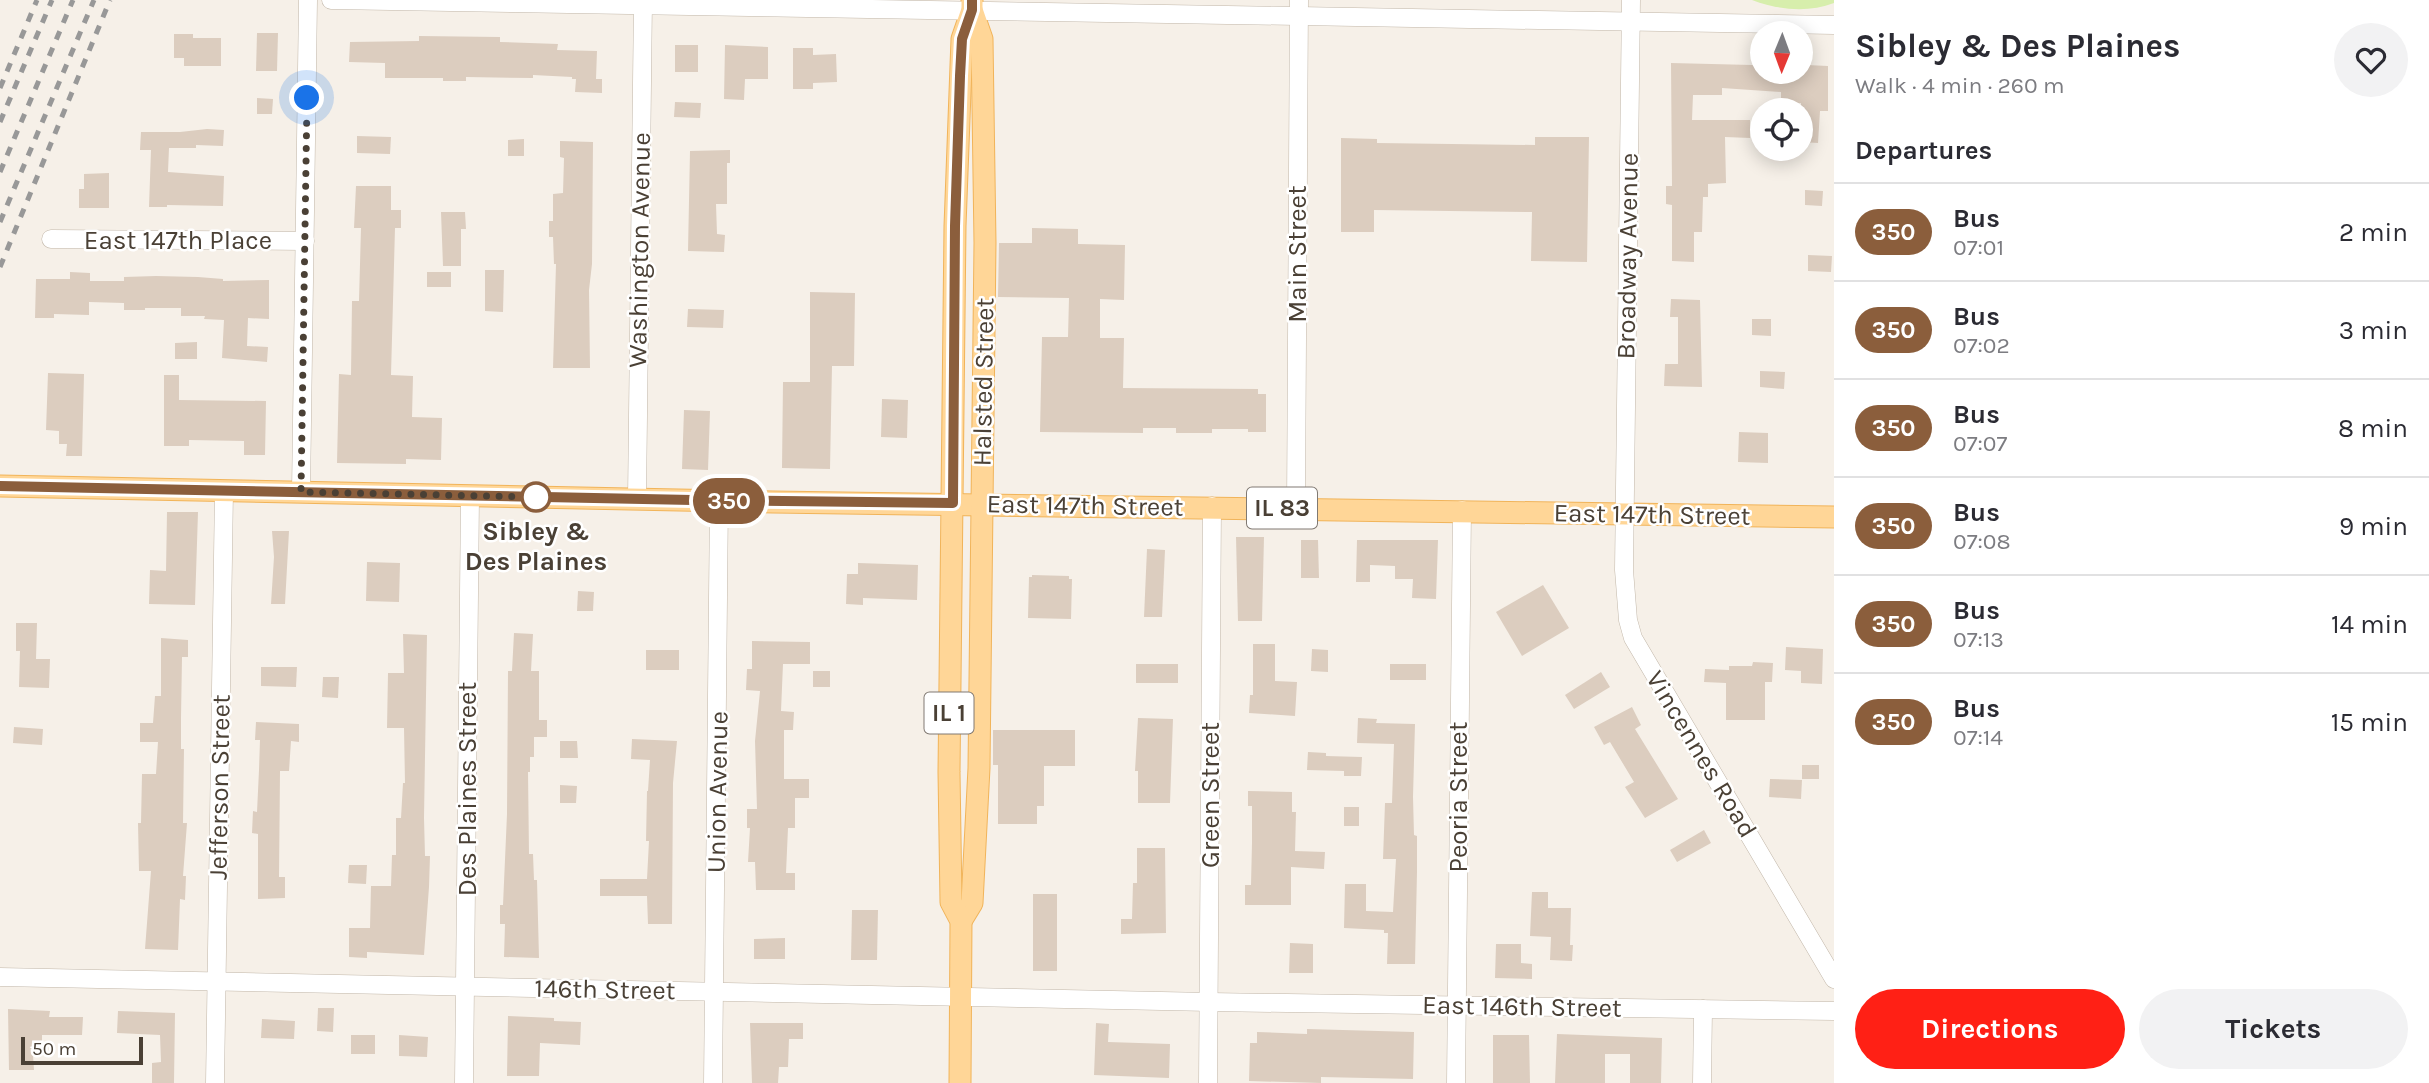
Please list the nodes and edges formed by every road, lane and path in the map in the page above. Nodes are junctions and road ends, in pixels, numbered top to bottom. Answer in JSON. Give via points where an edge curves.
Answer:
{"nodes":[{"id":1,"x":308,"y":0,"type":"edge"},
{"id":2,"x":331,"y":0,"type":"edge"},
{"id":3,"x":1631,"y":0,"type":"edge"},
{"id":4,"x":643,"y":2,"type":"edge"},
{"id":5,"x":972,"y":5,"type":"edge"},
{"id":6,"x":1299,"y":8,"type":"edge"},
{"id":7,"x":1630,"y":23,"type":"junction"},
{"id":8,"x":1834,"y":26,"type":"edge"},
{"id":9,"x":51,"y":239,"type":"dead end"},
{"id":10,"x":305,"y":241,"type":"junction"},
{"id":11,"x":0,"y":486,"type":"edge"},
{"id":12,"x":224,"y":491,"type":"junction"},
{"id":13,"x":301,"y":492,"type":"junction"},
{"id":14,"x":470,"y":496,"type":"junction"},
{"id":15,"x":637,"y":499,"type":"junction"},
{"id":16,"x":719,"y":500,"type":"junction"},
{"id":17,"x":953,"y":503,"type":"junction"},
{"id":18,"x":982,"y":503,"type":"junction"},
{"id":19,"x":1212,"y":506,"type":"junction"},
{"id":20,"x":1296,"y":508,"type":"junction"},
{"id":21,"x":1462,"y":510,"type":"junction"},
{"id":22,"x":1624,"y":513,"type":"junction"},
{"id":23,"x":1834,"y":517,"type":"edge"},
{"id":24,"x":961,"y":921,"type":"junction"},
{"id":25,"x":0,"y":977,"type":"edge"},
{"id":26,"x":1834,"y":979,"type":"edge"},
{"id":27,"x":216,"y":982,"type":"junction"},
{"id":28,"x":466,"y":987,"type":"junction"},
{"id":29,"x":715,"y":992,"type":"junction"},
{"id":30,"x":961,"y":997,"type":"junction"},
{"id":31,"x":1210,"y":1002,"type":"junction"},
{"id":32,"x":1458,"y":1004,"type":"junction"},
{"id":33,"x":1703,"y":1009,"type":"junction"},
{"id":34,"x":1834,"y":1011,"type":"edge"},
{"id":35,"x":215,"y":1083,"type":"edge"},
{"id":36,"x":464,"y":1083,"type":"edge"},
{"id":37,"x":713,"y":1083,"type":"edge"},
{"id":38,"x":960,"y":1083,"type":"edge"},
{"id":39,"x":1208,"y":1083,"type":"edge"},
{"id":40,"x":1456,"y":1083,"type":"edge"},
{"id":41,"x":1702,"y":1083,"type":"edge"}],
"edges":[{"from":1,"to":10,"type":"street"},
{"from":2,"to":4,"type":"street"},
{"from":3,"to":7,"type":"street","name":"Broadway Avenue"},
{"from":4,"to":5,"type":"street"},
{"from":4,"to":15,"type":"street","name":"Washington Avenue"},
{"from":5,"to":6,"type":"street"},
{"from":5,"to":17,"type":"main road","name":"Halsted Street","number":"IL 1","via":[[961,51]]},
{"from":5,"to":18,"type":"main road","name":"Halsted Street","number":"IL 1","via":[[982,38],[983,76]]},
{"from":6,"to":7,"type":"street"},
{"from":6,"to":20,"type":"street","name":"Main Street"},
{"from":7,"to":8,"type":"street"},
{"from":7,"to":22,"type":"street","name":"Broadway Avenue"},
{"from":9,"to":10,"type":"street","name":"East 147th Place"},
{"from":10,"to":13,"type":"street"},
{"from":11,"to":12,"type":"main road","name":"East 147th Street","number":"IL 83"},
{"from":12,"to":13,"type":"main road","name":"East 147th Street","number":"IL 83"},
{"from":12,"to":27,"type":"street","name":"Jefferson Street"},
{"from":13,"to":14,"type":"main road","name":"East 147th Street","number":"IL 83"},
{"from":14,"to":15,"type":"main road","name":"East 147th Street","number":"IL 83"},
{"from":14,"to":28,"type":"street","name":"Des Plaines Street"},
{"from":15,"to":16,"type":"main road","name":"East 147th Street","number":"IL 83"},
{"from":16,"to":17,"type":"main road","name":"East 147th Street","number":"IL 83"},
{"from":16,"to":29,"type":"street","name":"Union Avenue"},
{"from":17,"to":18,"type":"main road","name":"East 147th Street","number":"IL 83"},
{"from":17,"to":24,"type":"main road","name":"Halsted Street","number":"IL 1","via":[[951,902]]},
{"from":18,"to":19,"type":"main road","name":"East 147th Street","number":"IL 83"},
{"from":18,"to":24,"type":"main road","name":"Halsted Street","number":"IL 1","via":[[973,889],[972,903]]},
{"from":19,"to":20,"type":"main road","name":"East 147th Street","number":"IL 83"},
{"from":19,"to":31,"type":"street","name":"Green Street"},
{"from":20,"to":21,"type":"main road","name":"East 147th Street","number":"IL 83"},
{"from":21,"to":22,"type":"main road","name":"East 147th Street","number":"IL 83"},
{"from":21,"to":32,"type":"street","name":"Peoria Street"},
{"from":22,"to":23,"type":"main road","name":"East 147th Street","number":"IL 83"},
{"from":22,"to":26,"type":"street","name":"Vincennes Road","via":[[1624,570],[1633,638]]},
{"from":24,"to":30,"type":"main road","name":"Halsted Street","number":"IL 1"},
{"from":25,"to":27,"type":"street","name":"146th Street"},
{"from":27,"to":28,"type":"street","name":"146th Street"},
{"from":27,"to":35,"type":"street","name":"Jefferson Street"},
{"from":28,"to":29,"type":"street","name":"146th Street"},
{"from":28,"to":36,"type":"street","name":"Des Plaines Street"},
{"from":29,"to":30,"type":"street","name":"146th Street"},
{"from":29,"to":37,"type":"street","name":"Union Avenue"},
{"from":30,"to":31,"type":"street","name":"146th Street"},
{"from":30,"to":38,"type":"main road","name":"Halsted Street","number":"IL 1"},
{"from":31,"to":32,"type":"street","name":"East 146th Street"},
{"from":31,"to":39,"type":"street","name":"Green Street"},
{"from":32,"to":33,"type":"street","name":"East 146th Street"},
{"from":32,"to":40,"type":"street","name":"Peoria Street"},
{"from":33,"to":34,"type":"street","name":"East 146th Street"},
{"from":33,"to":41,"type":"street"}]}
